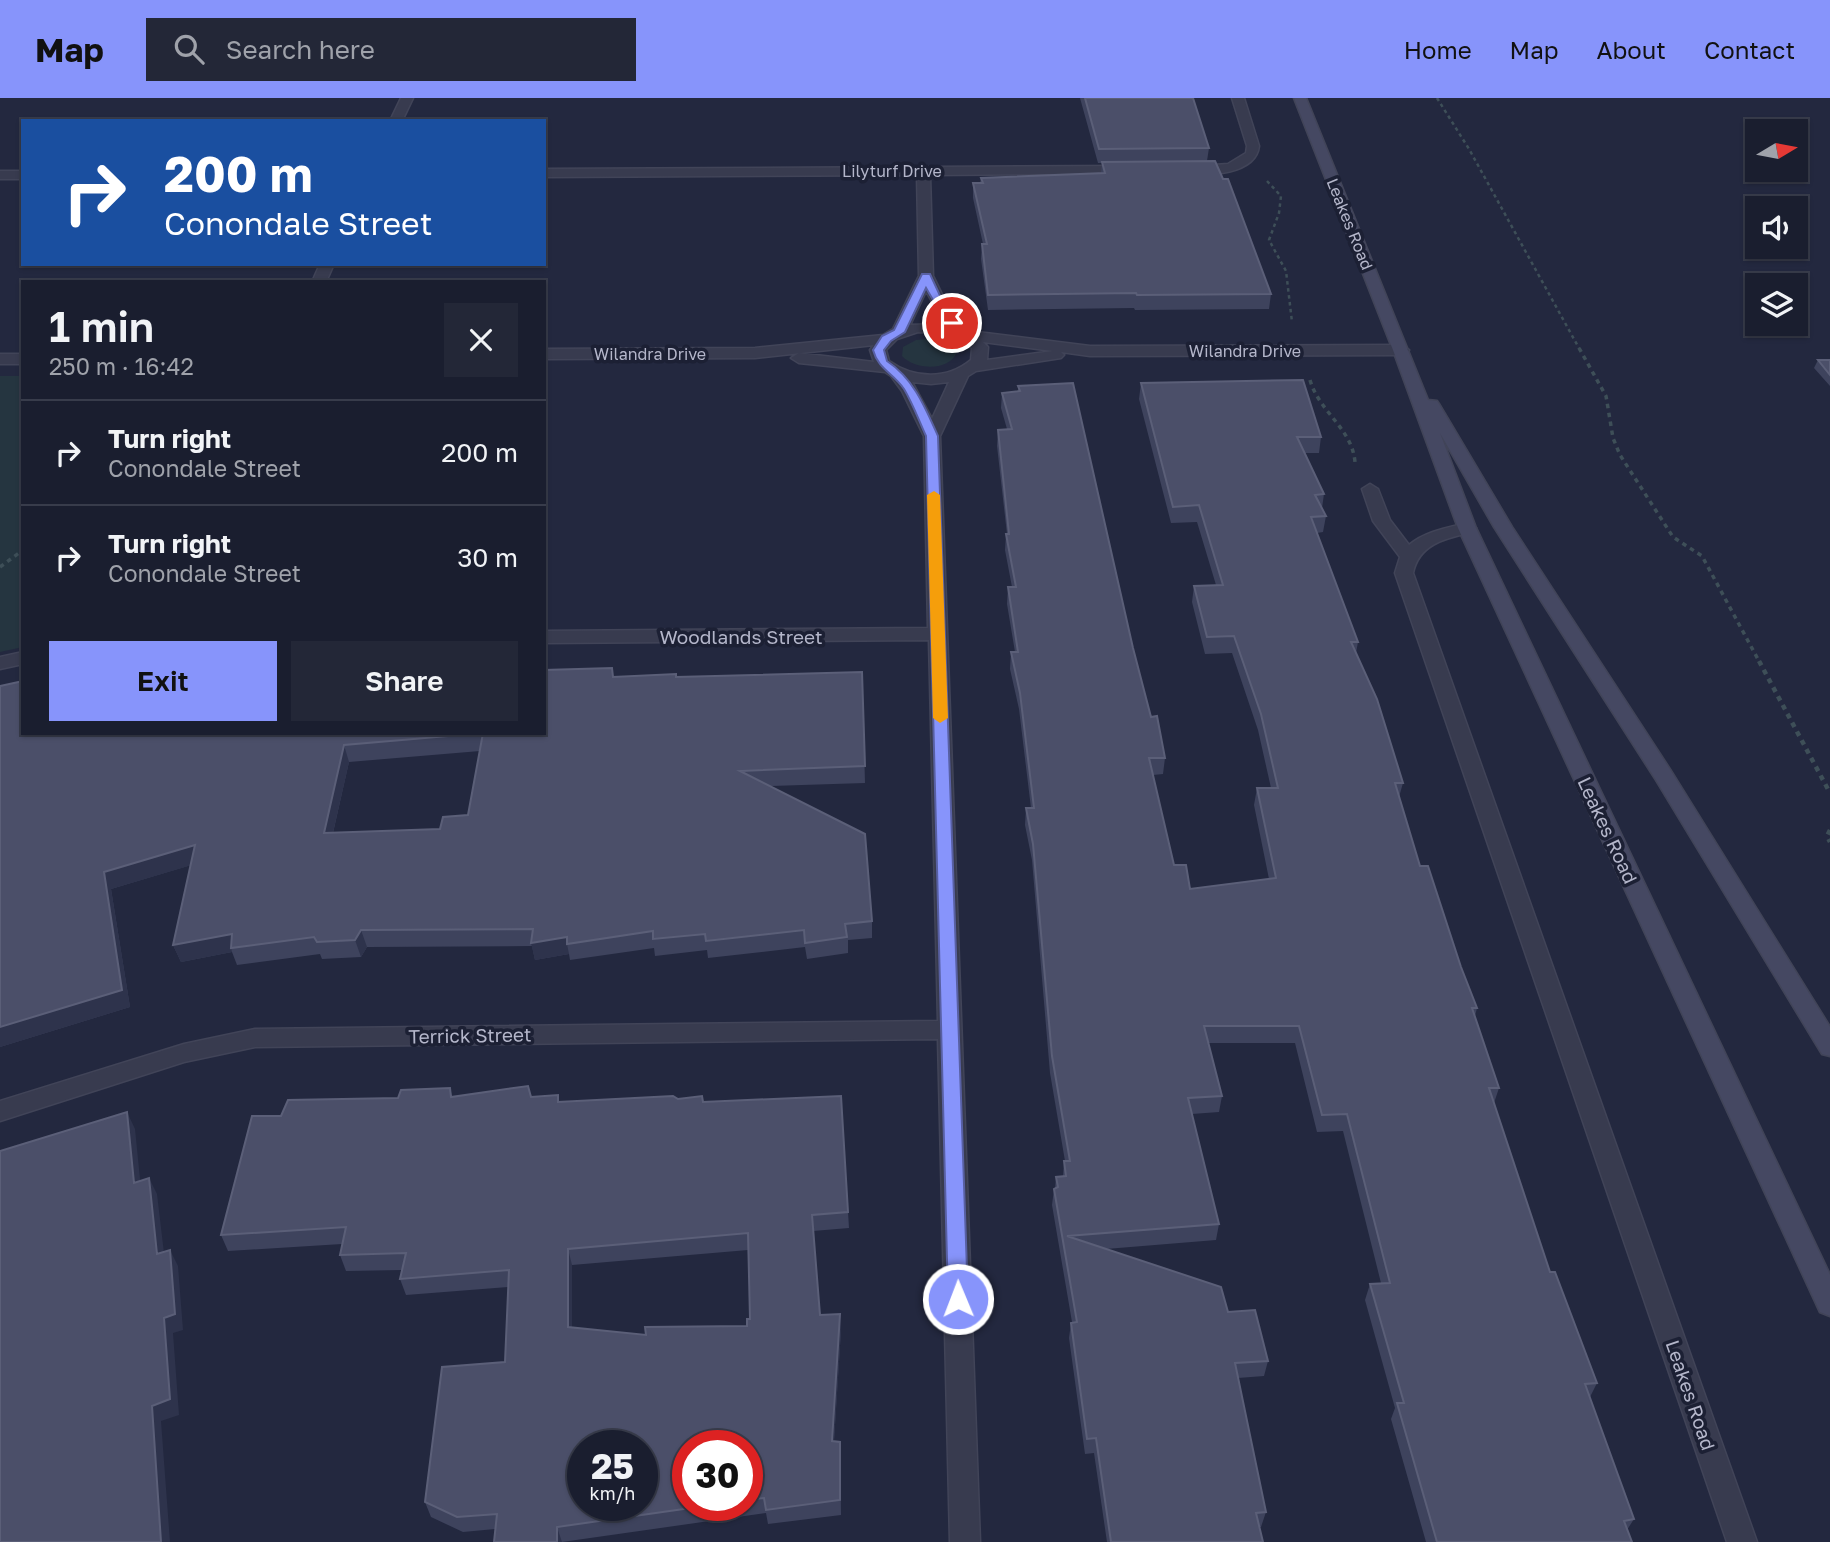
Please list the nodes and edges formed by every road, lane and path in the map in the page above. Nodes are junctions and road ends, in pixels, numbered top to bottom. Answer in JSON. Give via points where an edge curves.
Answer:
{"nodes":[{"id":1,"x":407,"y":98,"type":"edge"},
{"id":2,"x":1238,"y":98,"type":"edge"},
{"id":3,"x":1300,"y":98,"type":"edge"},
{"id":4,"x":1437,"y":98,"type":"edge"},
{"id":5,"x":397,"y":119,"type":"edge"},
{"id":6,"x":1146,"y":170,"type":"edge"},
{"id":7,"x":1174,"y":170,"type":"edge"},
{"id":8,"x":923,"y":171,"type":"junction"},
{"id":9,"x":546,"y":173,"type":"edge"},
{"id":10,"x":0,"y":175,"type":"edge"},
{"id":11,"x":21,"y":175,"type":"edge"},
{"id":12,"x":926,"y":276,"type":"junction"},
{"id":13,"x":965,"y":334,"type":"junction"},
{"id":14,"x":893,"y":335,"type":"junction"},
{"id":15,"x":1401,"y":350,"type":"junction"},
{"id":16,"x":1090,"y":351,"type":"junction"},
{"id":17,"x":755,"y":353,"type":"junction"},
{"id":18,"x":546,"y":354,"type":"edge"},
{"id":19,"x":0,"y":359,"type":"edge"},
{"id":20,"x":21,"y":359,"type":"edge"},
{"id":21,"x":967,"y":370,"type":"junction"},
{"id":22,"x":893,"y":371,"type":"junction"},
{"id":23,"x":932,"y":436,"type":"junction"},
{"id":24,"x":1370,"y":489,"type":"dead end"},
{"id":25,"x":1467,"y":528,"type":"junction"},
{"id":26,"x":21,"y":551,"type":"edge"},
{"id":27,"x":1406,"y":564,"type":"junction"},
{"id":28,"x":0,"y":566,"type":"edge"},
{"id":29,"x":938,"y":634,"type":"junction"},
{"id":30,"x":546,"y":637,"type":"edge"},
{"id":31,"x":21,"y":658,"type":"edge"},
{"id":32,"x":0,"y":663,"type":"edge"},
{"id":33,"x":1830,"y":793,"type":"edge"},
{"id":34,"x":1830,"y":830,"type":"edge"},
{"id":35,"x":1830,"y":842,"type":"edge"},
{"id":36,"x":951,"y":1030,"type":"junction"},
{"id":37,"x":1830,"y":1047,"type":"edge"},
{"id":38,"x":0,"y":1111,"type":"edge"},
{"id":39,"x":1830,"y":1304,"type":"edge"},
{"id":40,"x":965,"y":1542,"type":"edge"},
{"id":41,"x":1742,"y":1542,"type":"edge"}],
"edges":[{"from":1,"to":5,"type":"street"},
{"from":2,"to":7,"type":"street","via":[[1252,154],[1239,164],[1217,169]]},
{"from":3,"to":15,"type":"main road","name":"Leakes Road"},
{"from":4,"to":33,"type":"path","via":[[1606,396],[1620,454],[1673,537],[1702,556]]},
{"from":6,"to":8,"type":"street","name":"Lilyturf Drive"},
{"from":8,"to":9,"type":"street","name":"Lilyturf Drive"},
{"from":8,"to":12,"type":"street"},
{"from":10,"to":11,"type":"street"},
{"from":12,"to":13,"type":"street","via":[[947,317]]},
{"from":12,"to":14,"type":"street"},
{"from":13,"to":14,"type":"street","name":"Wilandra Drive","via":[[925,327]]},
{"from":13,"to":16,"type":"street","name":"Wilandra Drive"},
{"from":13,"to":21,"type":"street","via":[[981,354]]},
{"from":14,"to":17,"type":"street","name":"Wilandra Drive"},
{"from":14,"to":22,"type":"street","via":[[878,350]]},
{"from":15,"to":16,"type":"street","name":"Wilandra Drive"},
{"from":15,"to":25,"type":"main road","name":"Leakes Road"},
{"from":15,"to":37,"type":"main road","name":"Leakes Road","via":[[1503,527],[1664,776]]},
{"from":16,"to":21,"type":"street","name":"Wilandra Drive"},
{"from":17,"to":18,"type":"street","name":"Wilandra Drive"},
{"from":17,"to":22,"type":"street","name":"Wilandra Drive"},
{"from":19,"to":20,"type":"street"},
{"from":21,"to":22,"type":"street","name":"Wilandra Drive","via":[[936,379]]},
{"from":21,"to":23,"type":"street"},
{"from":22,"to":23,"type":"street","via":[[910,390]]},
{"from":23,"to":29,"type":"street"},
{"from":24,"to":27,"type":"street","name":"Leakes Road"},
{"from":25,"to":27,"type":"street","via":[[1421,542]]},
{"from":25,"to":39,"type":"main road","name":"Leakes Road"},
{"from":26,"to":28,"type":"path"},
{"from":27,"to":41,"type":"street","name":"Leakes Road"},
{"from":29,"to":30,"type":"street","name":"Woodlands Street"},
{"from":29,"to":36,"type":"street"},
{"from":31,"to":32,"type":"street"},
{"from":34,"to":35,"type":"path"},
{"from":36,"to":38,"type":"street","name":"Terrick Street","via":[[255,1038],[184,1053]]},
{"from":36,"to":40,"type":"street"}]}
